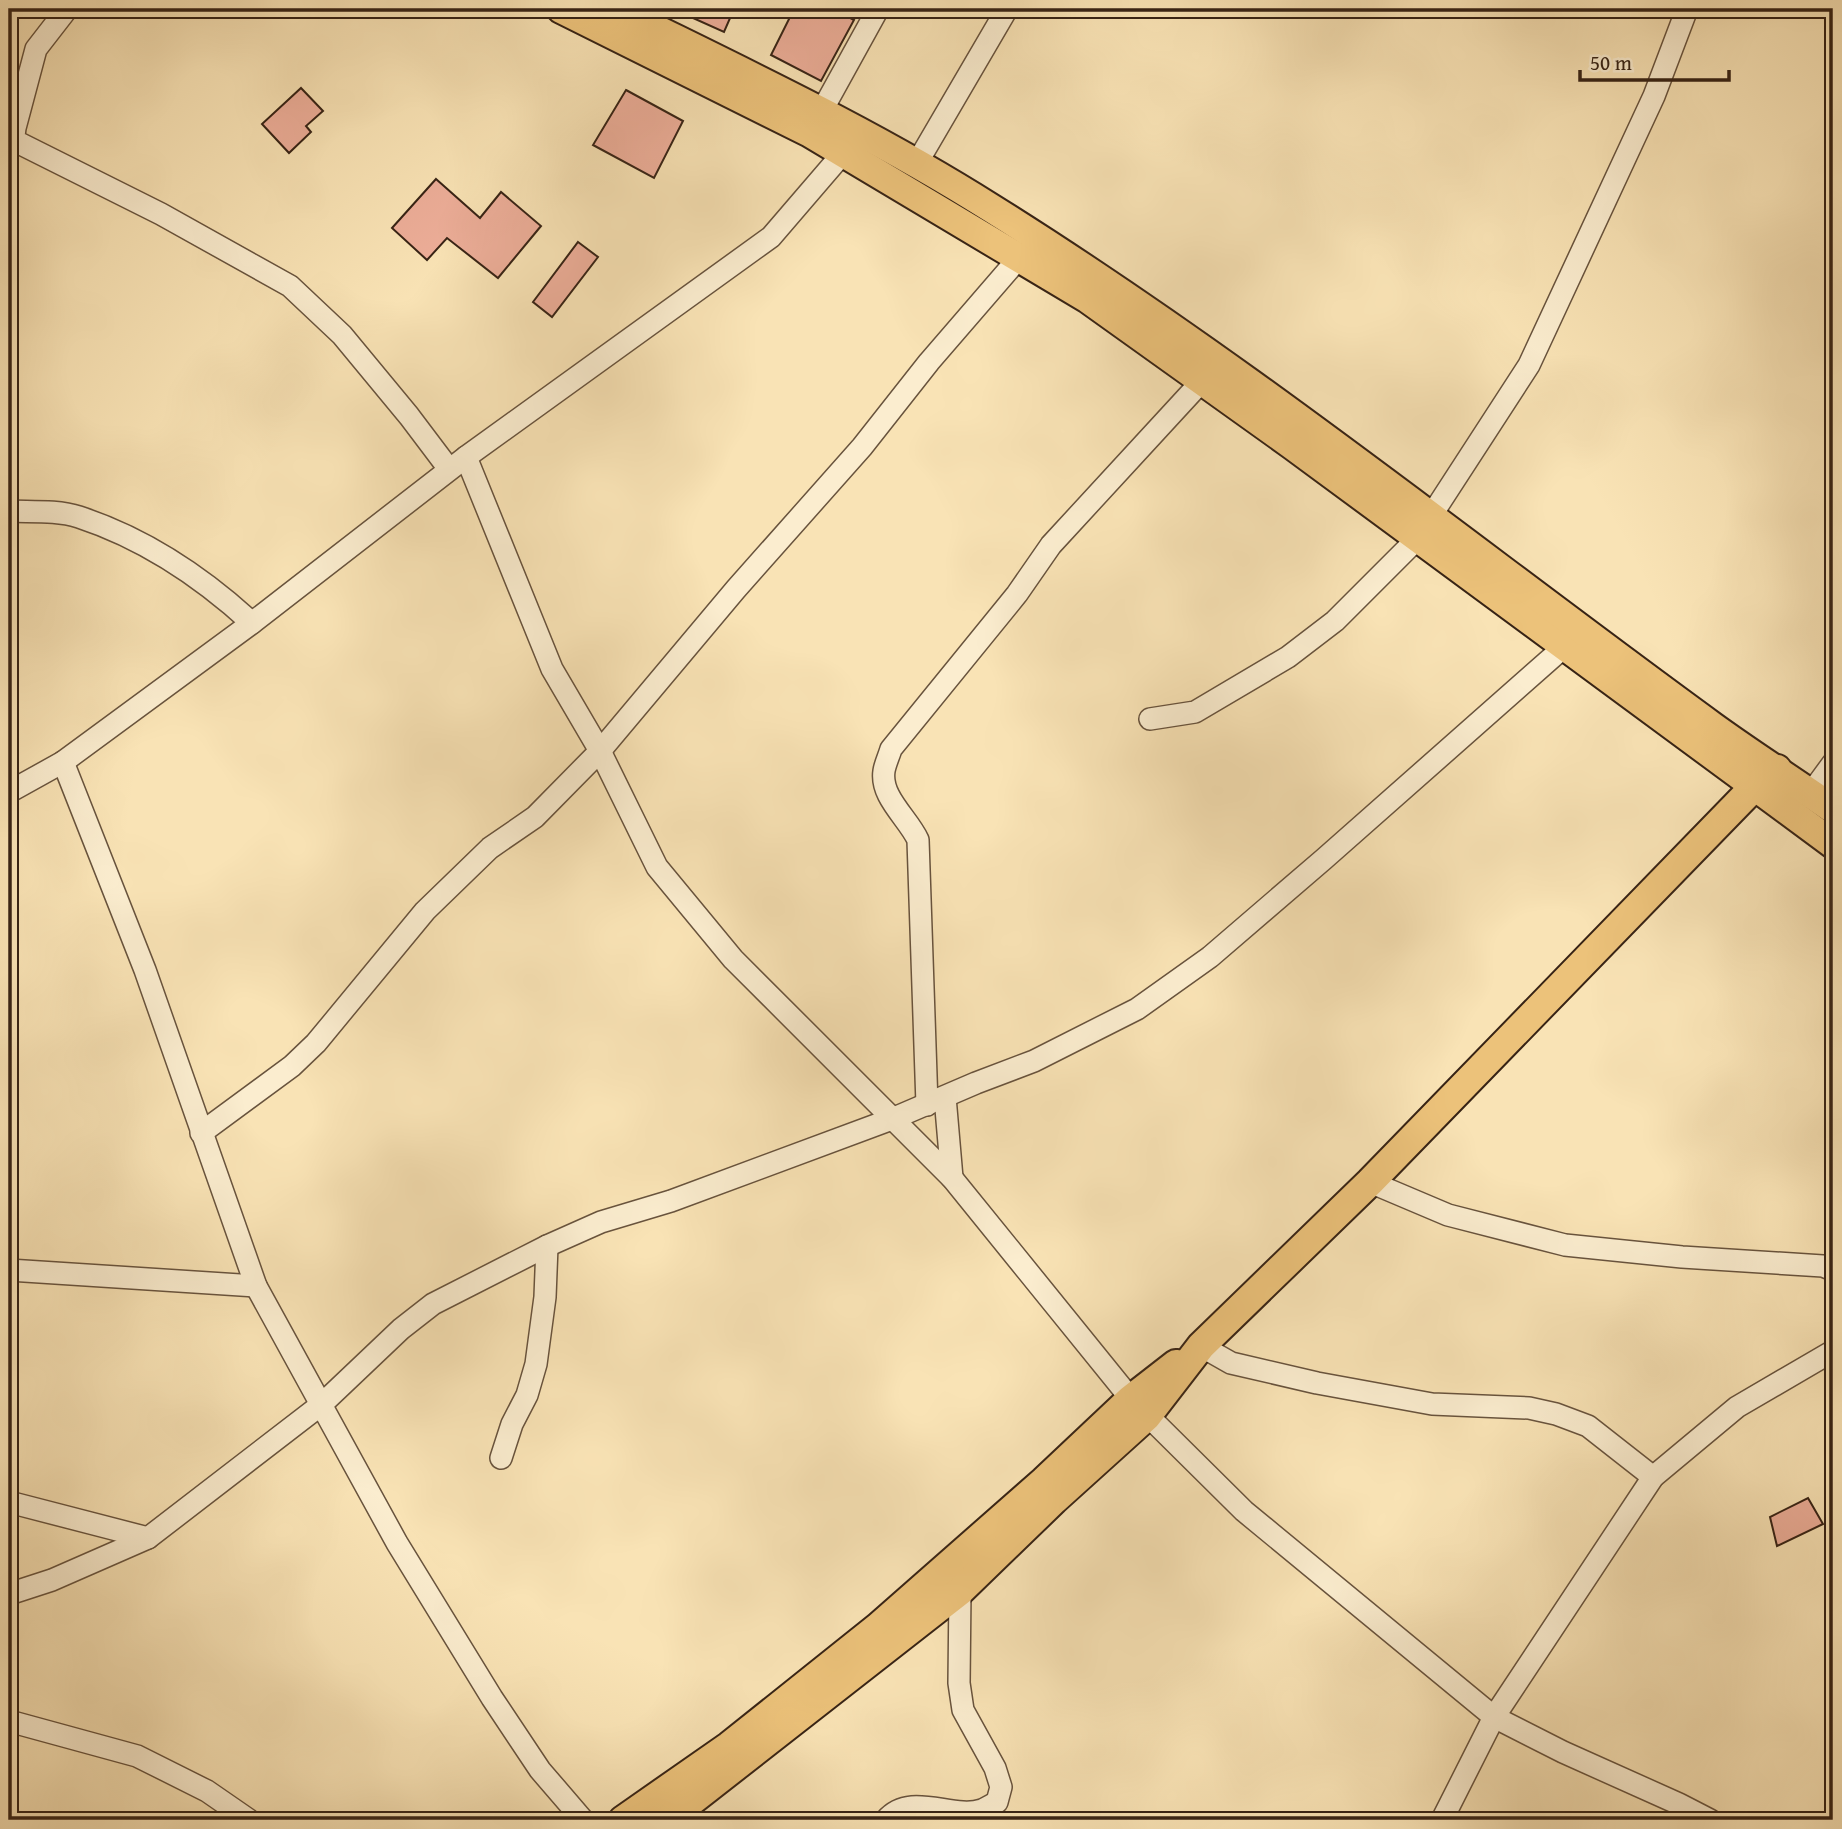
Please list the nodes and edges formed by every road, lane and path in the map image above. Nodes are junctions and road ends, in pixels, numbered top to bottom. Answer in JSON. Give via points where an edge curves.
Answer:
{"nodes":[{"id":1,"x":67,"y":9,"type":"edge"},
{"id":2,"x":561,"y":9,"type":"edge"},
{"id":3,"x":615,"y":9,"type":"edge"},
{"id":4,"x":878,"y":9,"type":"edge"},
{"id":5,"x":1007,"y":9,"type":"edge"},
{"id":6,"x":1687,"y":9,"type":"edge"},
{"id":7,"x":816,"y":122,"type":"junction"},
{"id":8,"x":850,"y":141,"type":"junction"},
{"id":9,"x":917,"y":163,"type":"junction"},
{"id":10,"x":1018,"y":259,"type":"junction"},
{"id":11,"x":1202,"y":380,"type":"junction"},
{"id":12,"x":457,"y":463,"type":"junction"},
{"id":13,"x":9,"y":511,"type":"edge"},
{"id":14,"x":1424,"y":527,"type":"junction"},
{"id":15,"x":252,"y":623,"type":"junction"},
{"id":16,"x":1564,"y":647,"type":"junction"},
{"id":17,"x":1150,"y":719,"type":"dead end"},
{"id":18,"x":600,"y":751,"type":"junction"},
{"id":19,"x":63,"y":762,"type":"junction"},
{"id":20,"x":1833,"y":764,"type":"edge"},
{"id":21,"x":1777,"y":769,"type":"junction"},
{"id":22,"x":1754,"y":787,"type":"junction"},
{"id":23,"x":9,"y":792,"type":"edge"},
{"id":24,"x":1822,"y":801,"type":"edge"},
{"id":25,"x":1833,"y":844,"type":"edge"},
{"id":26,"x":936,"y":1101,"type":"junction"},
{"id":27,"x":892,"y":1119,"type":"junction"},
{"id":28,"x":201,"y":1133,"type":"junction"},
{"id":29,"x":952,"y":1178,"type":"junction"},
{"id":30,"x":1370,"y":1182,"type":"junction"},
{"id":31,"x":547,"y":1246,"type":"junction"},
{"id":32,"x":9,"y":1270,"type":"edge"},
{"id":33,"x":1833,"y":1270,"type":"edge"},
{"id":34,"x":256,"y":1286,"type":"junction"},
{"id":35,"x":1201,"y":1346,"type":"junction"},
{"id":36,"x":1833,"y":1351,"type":"edge"},
{"id":37,"x":322,"y":1404,"type":"junction"},
{"id":38,"x":1139,"y":1407,"type":"junction"},
{"id":39,"x":501,"y":1458,"type":"dead end"},
{"id":40,"x":1653,"y":1477,"type":"junction"},
{"id":41,"x":9,"y":1502,"type":"edge"},
{"id":42,"x":148,"y":1538,"type":"junction"},
{"id":43,"x":960,"y":1591,"type":"junction"},
{"id":44,"x":9,"y":1594,"type":"edge"},
{"id":45,"x":1494,"y":1717,"type":"junction"},
{"id":46,"x":9,"y":1721,"type":"edge"},
{"id":47,"x":249,"y":1820,"type":"edge"},
{"id":48,"x":583,"y":1820,"type":"edge"},
{"id":49,"x":623,"y":1820,"type":"edge"},
{"id":50,"x":667,"y":1820,"type":"edge"},
{"id":51,"x":886,"y":1820,"type":"edge"},
{"id":52,"x":1442,"y":1820,"type":"edge"},
{"id":53,"x":1710,"y":1820,"type":"edge"}],
"edges":[{"from":1,"to":12,"type":"street","via":[[36,49],[15,128],[17,142],[290,286],[342,335],[409,416]]},
{"from":2,"to":7,"type":"main road"},
{"from":3,"to":7,"type":"main road"},
{"from":4,"to":7,"type":"street"},
{"from":5,"to":9,"type":"street"},
{"from":6,"to":14,"type":"street","via":[[1654,96],[1529,365]]},
{"from":7,"to":8,"type":"main road"},
{"from":8,"to":9,"type":"main road"},
{"from":8,"to":10,"type":"main road"},
{"from":8,"to":12,"type":"street","via":[[771,237]]},
{"from":9,"to":14,"type":"main road","via":[[1126,295],[1300,419]]},
{"from":10,"to":11,"type":"main road","via":[[1088,299]]},
{"from":10,"to":18,"type":"street"},
{"from":11,"to":14,"type":"main road"},
{"from":11,"to":26,"type":"street","via":[[1051,545],[891,749],[883,774],[889,799],[918,840]]},
{"from":12,"to":15,"type":"street"},
{"from":12,"to":18,"type":"street","via":[[552,669]]},
{"from":13,"to":15,"type":"street","via":[[78,516],[149,548],[206,583]]},
{"from":14,"to":16,"type":"main road"},
{"from":14,"to":17,"type":"street","via":[[1335,621],[1288,657],[1195,712]]},
{"from":14,"to":21,"type":"main road"},
{"from":15,"to":19,"type":"street"},
{"from":16,"to":22,"type":"main road"},
{"from":16,"to":26,"type":"street","via":[[1210,957],[1137,1009],[1034,1061]]},
{"from":18,"to":27,"type":"street","via":[[657,867],[733,959]]},
{"from":18,"to":28,"type":"street","via":[[535,817],[490,848],[425,911],[292,1066]]},
{"from":19,"to":23,"type":"street"},
{"from":19,"to":28,"type":"street","via":[[145,970]]},
{"from":20,"to":24,"type":"street"},
{"from":21,"to":22,"type":"main road"},
{"from":21,"to":24,"type":"main road"},
{"from":22,"to":25,"type":"main road"},
{"from":22,"to":30,"type":"main road"},
{"from":26,"to":27,"type":"street"},
{"from":26,"to":29,"type":"street"},
{"from":27,"to":29,"type":"street"},
{"from":27,"to":31,"type":"street","via":[[671,1201],[601,1222]]},
{"from":28,"to":34,"type":"street"},
{"from":29,"to":38,"type":"street"},
{"from":30,"to":33,"type":"street","via":[[1448,1214],[1565,1245]]},
{"from":30,"to":35,"type":"main road"},
{"from":31,"to":37,"type":"street","via":[[433,1304]]},
{"from":31,"to":39,"type":"street","via":[[536,1364]]},
{"from":32,"to":34,"type":"street"},
{"from":34,"to":37,"type":"street"},
{"from":35,"to":38,"type":"main road","via":[[1155,1379]]},
{"from":35,"to":40,"type":"street","via":[[1231,1363],[1330,1385],[1432,1404],[1529,1408],[1556,1414],[1588,1426]]},
{"from":36,"to":40,"type":"street","via":[[1737,1407]]},
{"from":37,"to":42,"type":"street"},
{"from":37,"to":48,"type":"street","via":[[397,1543],[492,1698],[540,1770]]},
{"from":38,"to":43,"type":"main road","via":[[1054,1500]]},
{"from":38,"to":45,"type":"street","via":[[1244,1511]]},
{"from":38,"to":49,"type":"main road","via":[[1044,1481],[878,1627],[729,1746]]},
{"from":40,"to":45,"type":"street"},
{"from":41,"to":42,"type":"street"},
{"from":42,"to":44,"type":"street"},
{"from":43,"to":50,"type":"main road"},
{"from":43,"to":51,"type":"street","via":[[963,1710],[995,1768],[1001,1787],[997,1802],[981,1811],[906,1807]]},
{"from":45,"to":52,"type":"street"},
{"from":45,"to":53,"type":"street"},
{"from":46,"to":47,"type":"street","via":[[137,1756],[207,1791]]}]}
